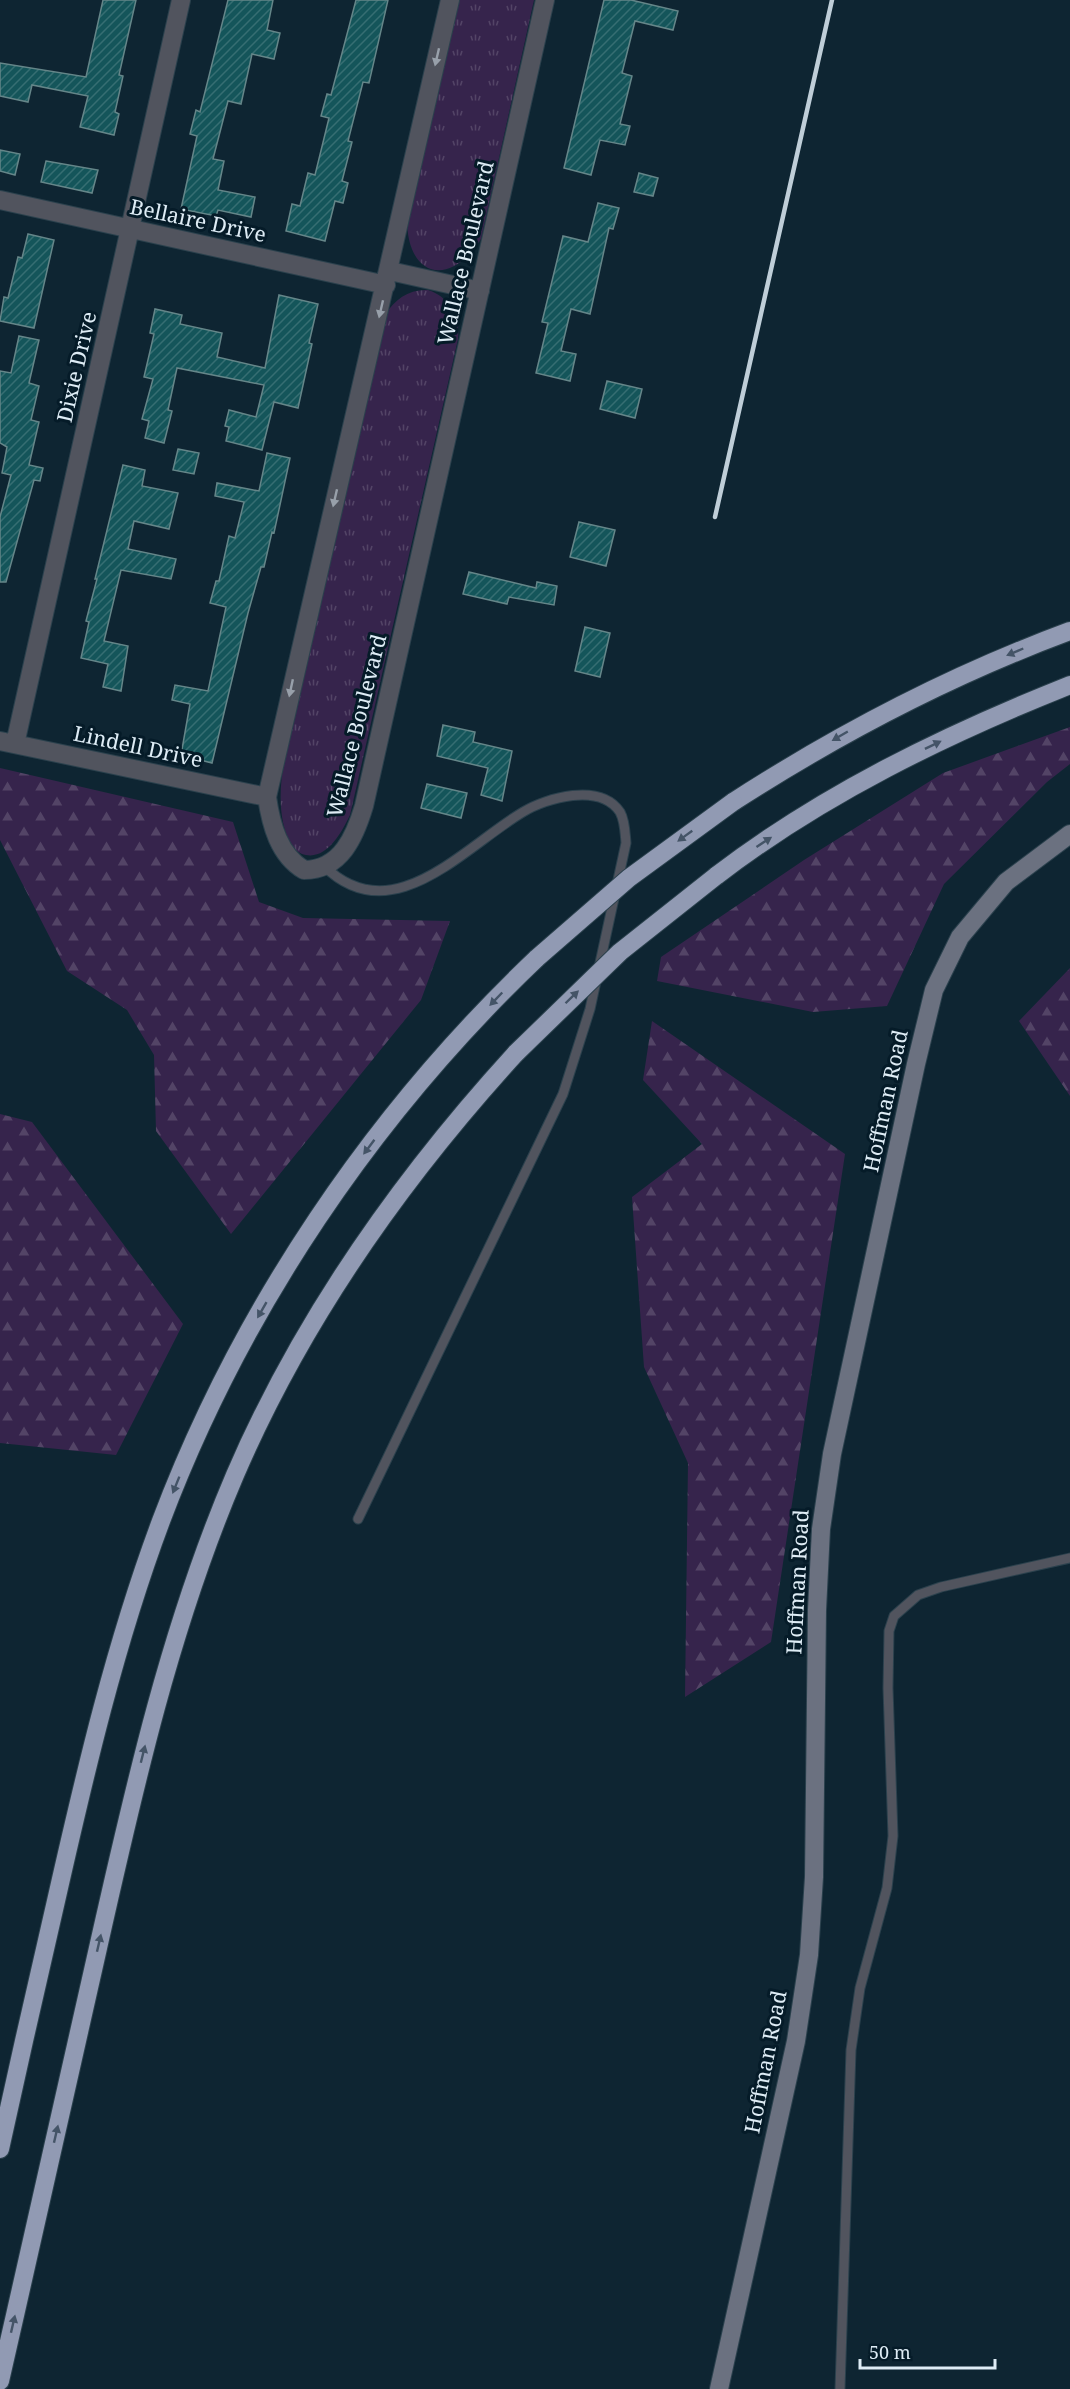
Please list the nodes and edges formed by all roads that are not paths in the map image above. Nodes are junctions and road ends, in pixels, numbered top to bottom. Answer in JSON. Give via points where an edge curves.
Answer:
{"nodes":[{"id":1,"x":182,"y":0,"type":"edge"},
{"id":2,"x":450,"y":0,"type":"edge"},
{"id":3,"x":545,"y":0,"type":"edge"},
{"id":4,"x":0,"y":200,"type":"edge"},
{"id":5,"x":131,"y":230,"type":"junction"},
{"id":6,"x":388,"y":278,"type":"junction"},
{"id":7,"x":480,"y":291,"type":"junction"},
{"id":8,"x":1070,"y":630,"type":"edge"},
{"id":9,"x":1070,"y":685,"type":"edge"},
{"id":10,"x":7,"y":742,"type":"edge"},
{"id":11,"x":267,"y":797,"type":"junction"},
{"id":12,"x":1070,"y":834,"type":"edge"},
{"id":13,"x":324,"y":866,"type":"junction"},
{"id":14,"x":358,"y":1520,"type":"dead end"},
{"id":15,"x":1070,"y":1558,"type":"edge"},
{"id":16,"x":0,"y":2149,"type":"edge"},
{"id":17,"x":0,"y":2381,"type":"edge"},
{"id":18,"x":719,"y":2389,"type":"edge"},
{"id":19,"x":840,"y":2389,"type":"edge"}],
"edges":[{"from":1,"to":5,"type":"street","name":"Dixie Drive"},
{"from":2,"to":6,"type":"street","one_way":true},
{"from":3,"to":7,"type":"street","name":"Wallace Boulevard"},
{"from":4,"to":5,"type":"street","name":"Bellaire Drive"},
{"from":5,"to":6,"type":"street","name":"Bellaire Drive"},
{"from":5,"to":10,"type":"street","name":"Dixie Drive"},
{"from":6,"to":7,"type":"street","name":"Bellaire Drive"},
{"from":6,"to":11,"type":"street","one_way":true},
{"from":7,"to":13,"type":"street","name":"Wallace Boulevard","via":[[364,806],[350,843]]},
{"from":8,"to":16,"type":"highway","one_way":true,"bridge":true,"via":[[885,712],[733,802],[629,878],[496,999],[430,1070],[341,1185],[259,1314],[190,1449],[150,1551],[108,1685]]},
{"from":17,"to":9,"type":"highway","one_way":true,"bridge":true,"via":[[147,1738],[177,1630],[263,1415],[334,1287],[428,1153],[516,1053],[620,952],[716,876],[864,780],[952,735]]},
{"from":10,"to":11,"type":"street","name":"Lindell Drive"},
{"from":11,"to":13,"type":"street","via":[[277,837],[289,859],[304,870]]},
{"from":12,"to":18,"type":"street","name":"Hoffman Road","via":[[1006,882],[960,938],[934,990],[916,1064],[832,1454],[821,1529],[817,1610],[814,1877],[809,1955],[796,2041]]},
{"from":13,"to":14,"type":"lane","via":[[359,889],[397,889],[455,861],[521,813],[560,797],[584,796],[604,801],[620,813],[625,825],[626,843],[590,1009],[563,1094]]},
{"from":15,"to":19,"type":"lane","via":[[918,1595],[894,1616],[889,1631],[893,1836],[887,1888],[860,1988],[851,2050]]}]}
